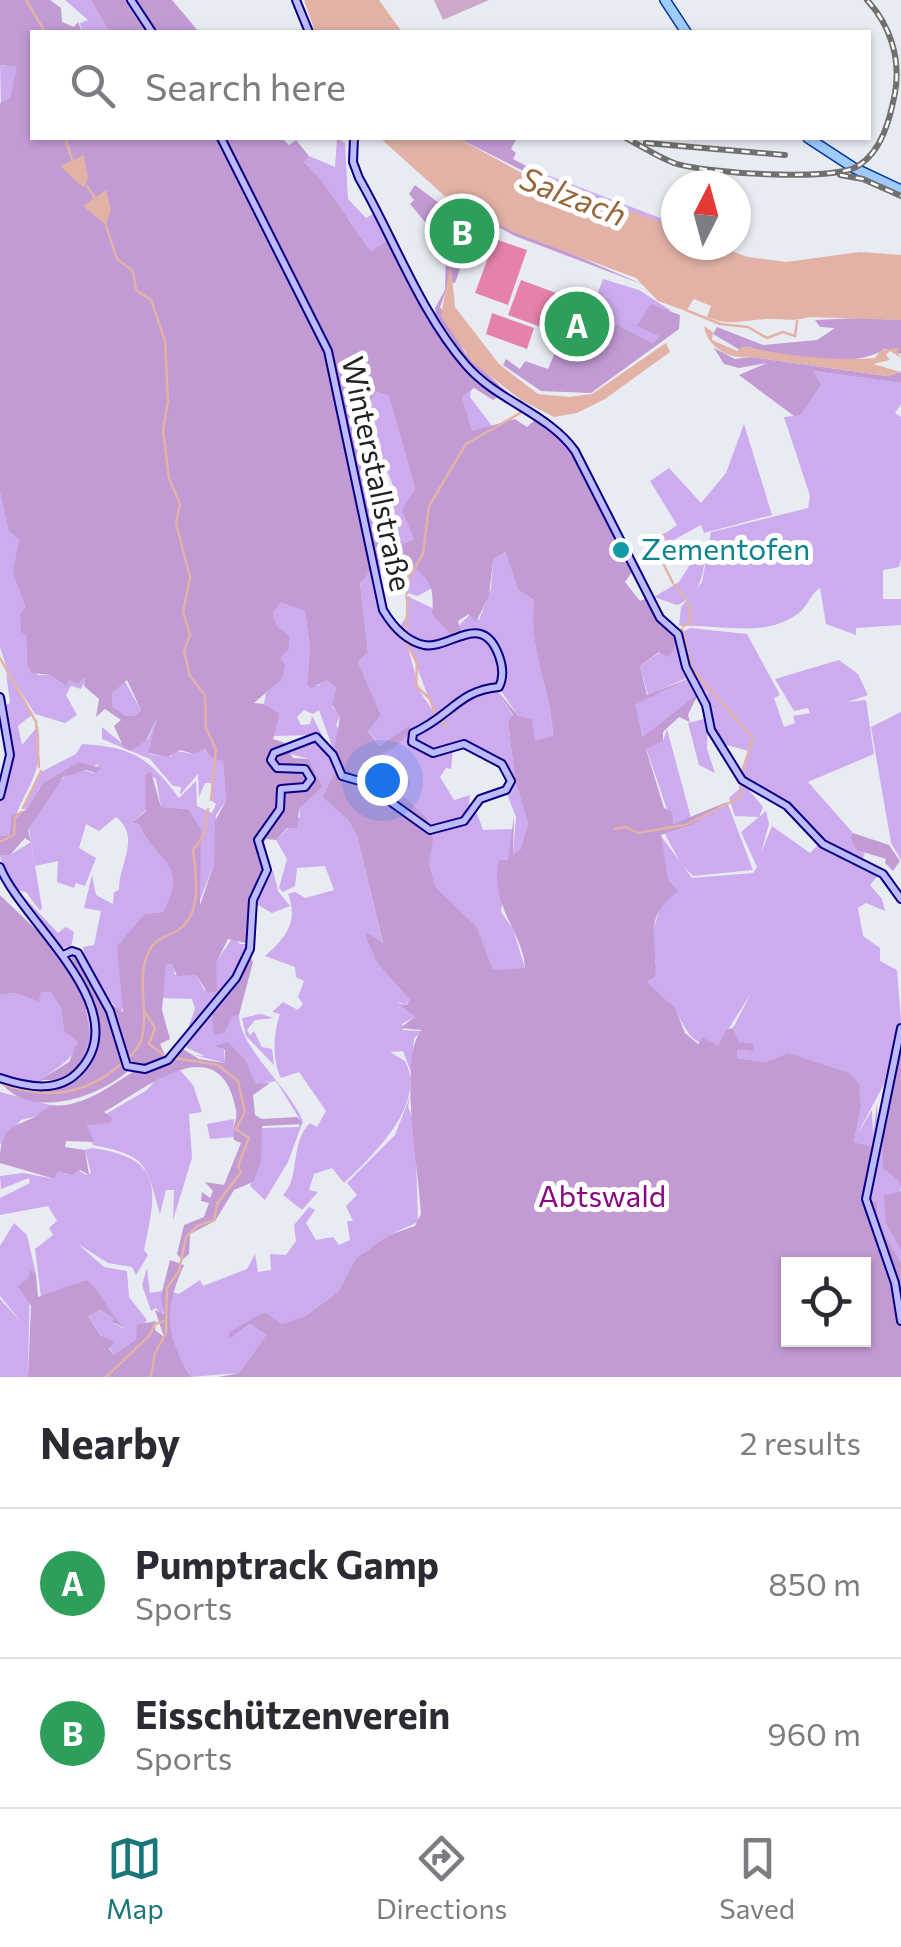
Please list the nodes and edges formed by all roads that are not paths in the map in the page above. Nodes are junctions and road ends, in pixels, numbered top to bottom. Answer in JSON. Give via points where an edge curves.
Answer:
{"nodes":[{"id":1,"x":132,"y":0,"type":"edge"},
{"id":2,"x":296,"y":0,"type":"edge"},
{"id":3,"x":665,"y":0,"type":"edge"},
{"id":4,"x":151,"y":30,"type":"edge"},
{"id":5,"x":309,"y":30,"type":"edge"},
{"id":6,"x":685,"y":30,"type":"edge"},
{"id":7,"x":222,"y":140,"type":"edge"},
{"id":8,"x":354,"y":140,"type":"edge"},
{"id":9,"x":811,"y":140,"type":"edge"},
{"id":10,"x":901,"y":190,"type":"edge"},
{"id":11,"x":0,"y":697,"type":"edge"},
{"id":12,"x":0,"y":796,"type":"edge"},
{"id":13,"x":0,"y":868,"type":"edge"},
{"id":14,"x":901,"y":899,"type":"edge"},
{"id":15,"x":63,"y":956,"type":"junction"},
{"id":16,"x":901,"y":1028,"type":"edge"},
{"id":17,"x":0,"y":1078,"type":"edge"},
{"id":18,"x":901,"y":1321,"type":"edge"}],
"edges":[{"from":1,"to":4,"type":"street"},
{"from":2,"to":5,"type":"street"},
{"from":3,"to":6,"type":"main road"},
{"from":7,"to":15,"type":"street","name":"Winterstallstraße","via":[[328,350],[382,610],[418,643],[476,634],[500,659],[501,686],[476,688],[414,733],[412,742],[433,752],[464,744],[505,766],[511,781],[506,790],[480,798],[464,821],[430,830],[363,782],[342,776],[316,737],[271,757],[276,768],[302,768],[311,777],[305,787],[282,788],[280,809],[257,842],[266,868],[239,974],[168,1060],[138,1069],[123,1062],[110,1011],[78,953]]},
{"from":8,"to":14,"type":"street","via":[[358,178],[462,359],[568,442],[600,493],[660,618],[676,631],[711,730],[742,780],[787,806],[823,844],[883,874]]},
{"from":9,"to":10,"type":"main road"},
{"from":11,"to":12,"type":"street","via":[[10,755]]},
{"from":13,"to":15,"type":"street","via":[[22,908]]},
{"from":15,"to":17,"type":"street","via":[[91,1007],[95,1035],[88,1059],[73,1077],[51,1086]]},
{"from":16,"to":18,"type":"street","via":[[866,1199]]}]}
